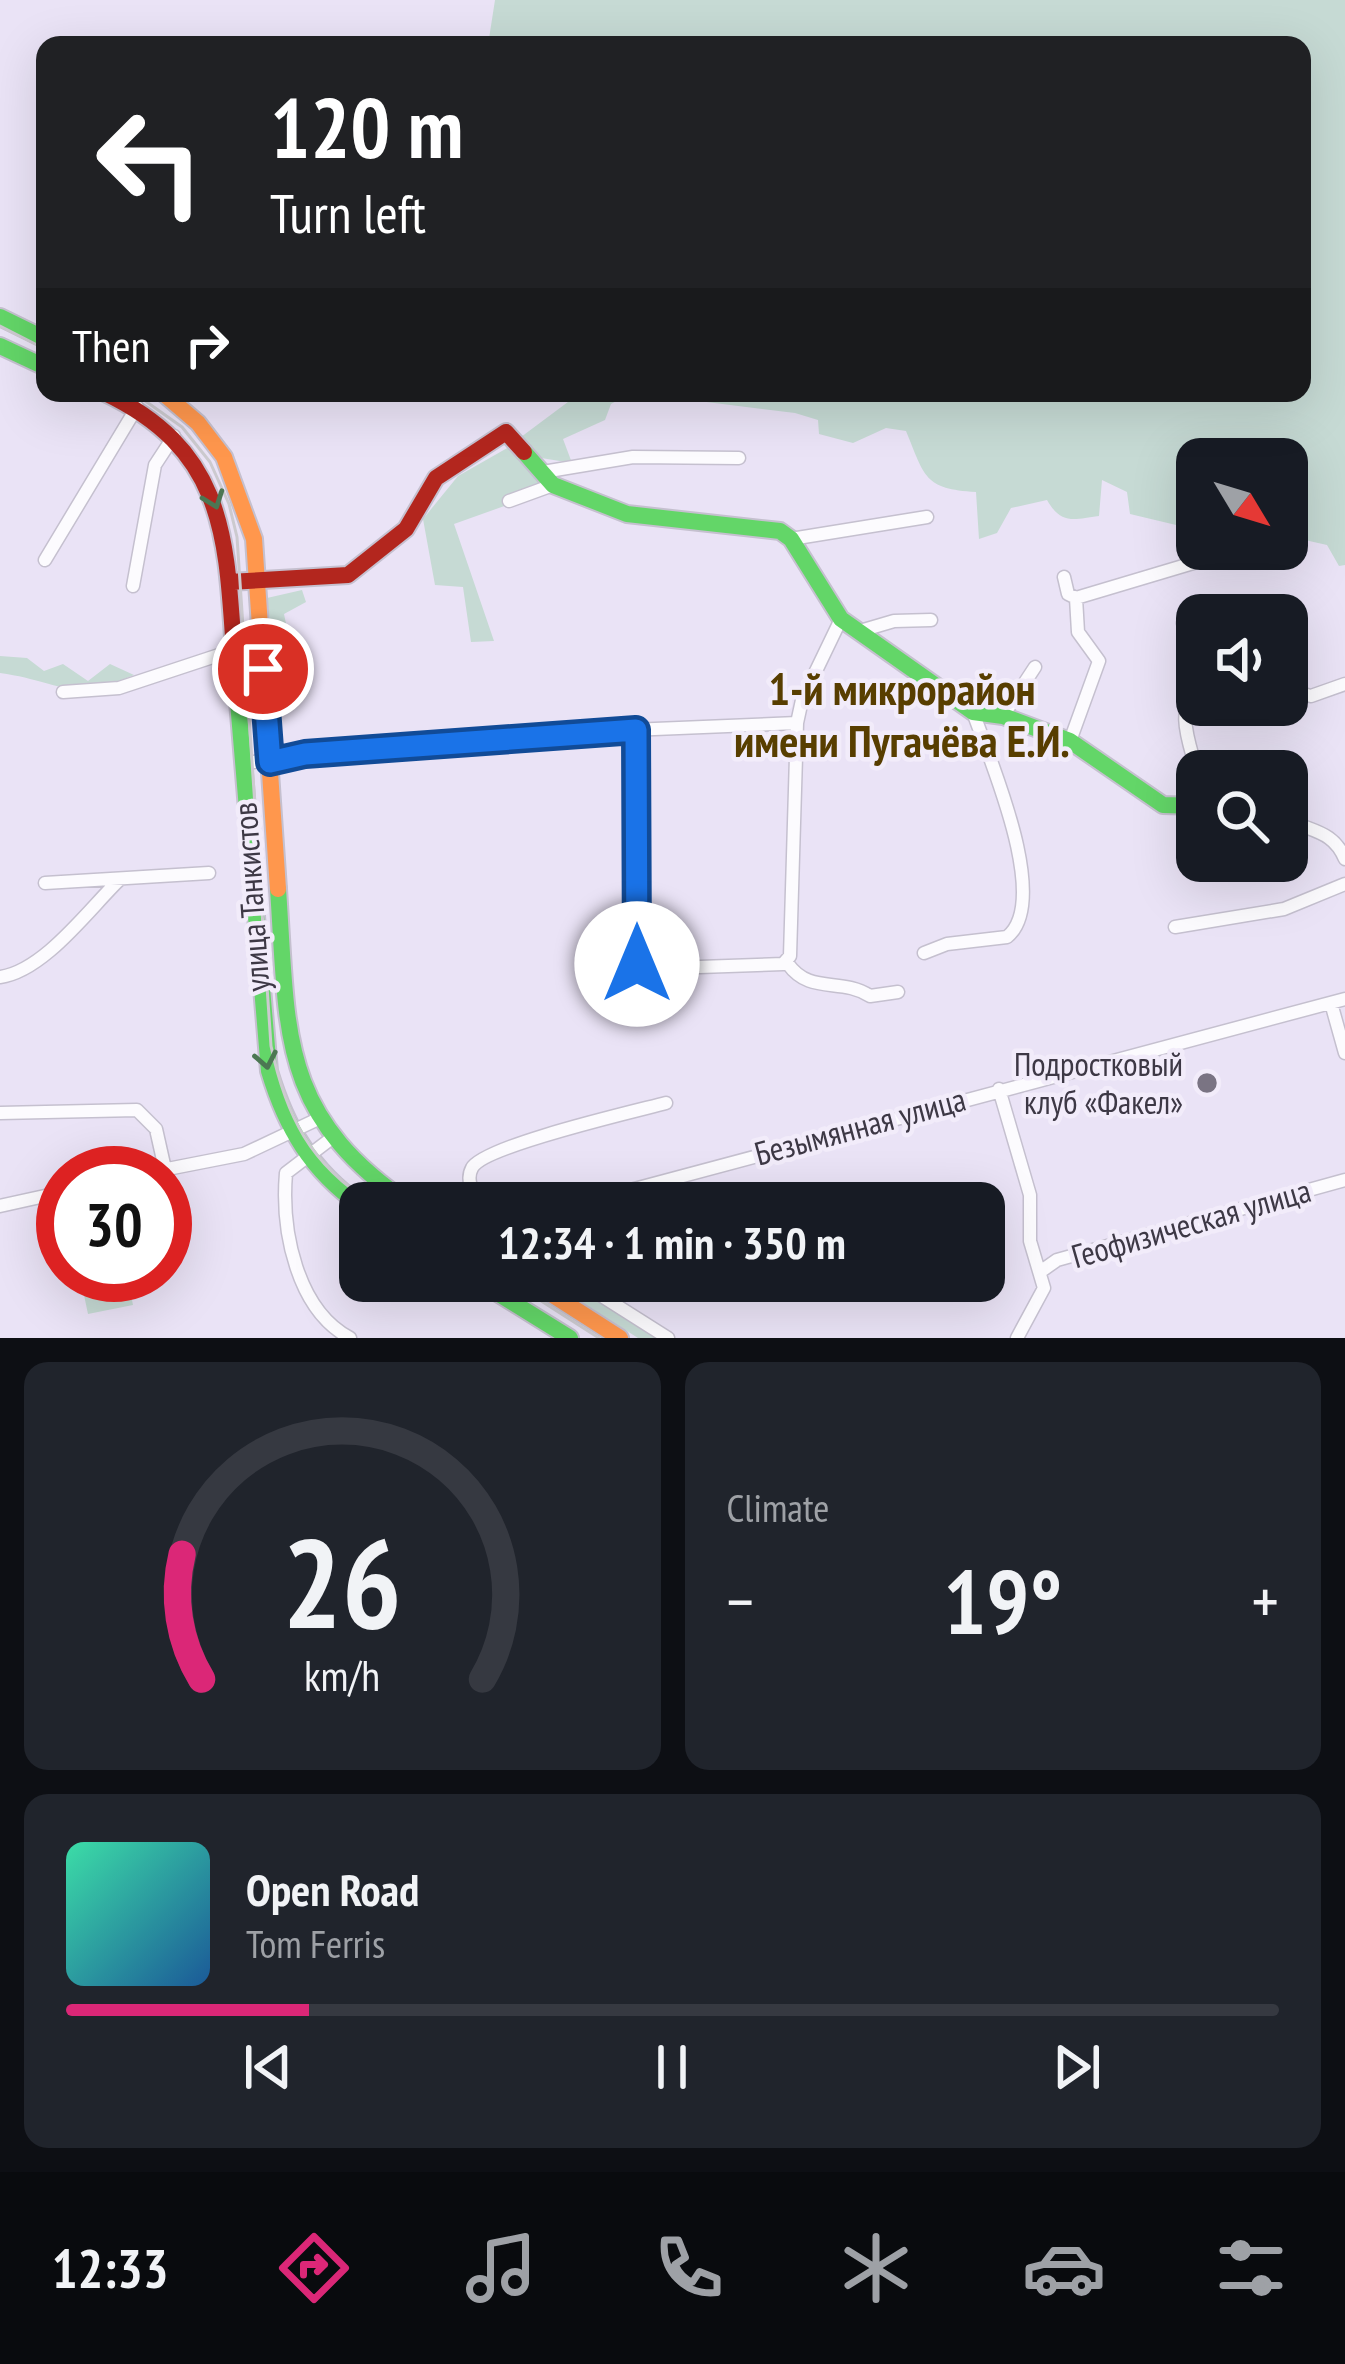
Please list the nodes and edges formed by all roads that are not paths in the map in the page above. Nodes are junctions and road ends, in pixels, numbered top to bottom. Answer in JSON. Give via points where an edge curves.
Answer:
{"nodes":[{"id":1,"x":0,"y":316,"type":"edge"},
{"id":2,"x":36,"y":334,"type":"edge"},
{"id":3,"x":0,"y":346,"type":"edge"},
{"id":4,"x":36,"y":363,"type":"edge"},
{"id":5,"x":126,"y":402,"type":"edge"},
{"id":6,"x":175,"y":402,"type":"edge"},
{"id":7,"x":137,"y":407,"type":"junction"},
{"id":8,"x":174,"y":436,"type":"junction"},
{"id":9,"x":739,"y":458,"type":"dead end"},
{"id":10,"x":548,"y":478,"type":"junction"},
{"id":11,"x":508,"y":501,"type":"dead end"},
{"id":12,"x":927,"y":517,"type":"dead end"},
{"id":13,"x":791,"y":538,"type":"junction"},
{"id":14,"x":45,"y":560,"type":"dead end"},
{"id":15,"x":1176,"y":568,"type":"edge"},
{"id":16,"x":1064,"y":578,"type":"dead end"},
{"id":17,"x":229,"y":582,"type":"junction"},
{"id":18,"x":257,"y":582,"type":"junction"},
{"id":19,"x":133,"y":586,"type":"dead end"},
{"id":20,"x":1076,"y":598,"type":"junction"},
{"id":21,"x":841,"y":619,"type":"junction"},
{"id":22,"x":932,"y":620,"type":"dead end"},
{"id":23,"x":860,"y":631,"type":"junction"},
{"id":24,"x":234,"y":650,"type":"junction"},
{"id":25,"x":1036,"y":667,"type":"dead end"},
{"id":26,"x":1345,"y":684,"type":"edge"},
{"id":27,"x":63,"y":692,"type":"dead end"},
{"id":28,"x":1308,"y":696,"type":"edge"},
{"id":29,"x":973,"y":712,"type":"junction"},
{"id":30,"x":1003,"y":716,"type":"junction"},
{"id":31,"x":797,"y":723,"type":"junction"},
{"id":32,"x":636,"y":730,"type":"junction"},
{"id":33,"x":1070,"y":741,"type":"junction"},
{"id":34,"x":270,"y":762,"type":"junction"},
{"id":35,"x":242,"y":764,"type":"junction"},
{"id":36,"x":1176,"y":805,"type":"edge"},
{"id":37,"x":1308,"y":825,"type":"edge"},
{"id":38,"x":1345,"y":859,"type":"edge"},
{"id":39,"x":209,"y":873,"type":"dead end"},
{"id":40,"x":120,"y":879,"type":"junction"},
{"id":41,"x":45,"y":884,"type":"dead end"},
{"id":42,"x":1345,"y":884,"type":"edge"},
{"id":43,"x":1175,"y":927,"type":"dead end"},
{"id":44,"x":924,"y":952,"type":"dead end"},
{"id":45,"x":788,"y":964,"type":"junction"},
{"id":46,"x":0,"y":977,"type":"edge"},
{"id":47,"x":898,"y":992,"type":"dead end"},
{"id":48,"x":1338,"y":1001,"type":"edge"},
{"id":49,"x":1345,"y":1053,"type":"edge"},
{"id":50,"x":998,"y":1089,"type":"junction"},
{"id":51,"x":667,"y":1103,"type":"dead end"},
{"id":52,"x":0,"y":1113,"type":"edge"},
{"id":53,"x":316,"y":1120,"type":"junction"},
{"id":54,"x":290,"y":1134,"type":"junction"},
{"id":55,"x":328,"y":1141,"type":"junction"},
{"id":56,"x":160,"y":1146,"type":"edge"},
{"id":57,"x":303,"y":1156,"type":"junction"},
{"id":58,"x":192,"y":1164,"type":"edge"},
{"id":59,"x":1345,"y":1180,"type":"edge"},
{"id":60,"x":381,"y":1182,"type":"edge"},
{"id":61,"x":469,"y":1182,"type":"edge"},
{"id":62,"x":659,"y":1182,"type":"edge"},
{"id":63,"x":339,"y":1187,"type":"edge"},
{"id":64,"x":36,"y":1198,"type":"edge"},
{"id":65,"x":0,"y":1206,"type":"edge"},
{"id":66,"x":1040,"y":1272,"type":"junction"},
{"id":67,"x":513,"y":1302,"type":"edge"},
{"id":68,"x":563,"y":1302,"type":"edge"},
{"id":69,"x":611,"y":1302,"type":"edge"},
{"id":70,"x":333,"y":1334,"type":"edge"},
{"id":71,"x":350,"y":1338,"type":"edge"},
{"id":72,"x":570,"y":1338,"type":"edge"},
{"id":73,"x":620,"y":1338,"type":"edge"},
{"id":74,"x":668,"y":1338,"type":"edge"},
{"id":75,"x":1016,"y":1338,"type":"edge"}],
"edges":[{"from":1,"to":2,"type":"main road"},
{"from":3,"to":4,"type":"main road"},
{"from":5,"to":7,"type":"main road","name":"улица Танкистов"},
{"from":6,"to":18,"type":"main road","name":"улица Танкистов","via":[[235,473]]},
{"from":7,"to":8,"type":"main road","name":"улица Танкистов"},
{"from":7,"to":14,"type":"street"},
{"from":8,"to":17,"type":"main road","name":"улица Танкистов","one_way":true,"via":[[212,488]]},
{"from":8,"to":19,"type":"street","via":[[155,465]]},
{"from":9,"to":10,"type":"street","via":[[633,457]]},
{"from":10,"to":11,"type":"street"},
{"from":10,"to":13,"type":"main road","via":[[644,518]]},
{"from":10,"to":18,"type":"main road","via":[[506,432],[436,478],[406,529],[348,575]]},
{"from":12,"to":13,"type":"street"},
{"from":13,"to":21,"type":"main road"},
{"from":15,"to":20,"type":"street"},
{"from":16,"to":20,"type":"street"},
{"from":17,"to":18,"type":"main road"},
{"from":17,"to":24,"type":"main road","name":"улица Танкистов"},
{"from":18,"to":34,"type":"main road","name":"улица Танкистов"},
{"from":20,"to":33,"type":"street","via":[[1078,632],[1099,661]]},
{"from":21,"to":23,"type":"main road"},
{"from":21,"to":31,"type":"street"},
{"from":22,"to":23,"type":"street"},
{"from":23,"to":29,"type":"main road"},
{"from":24,"to":27,"type":"street","via":[[119,688]]},
{"from":24,"to":35,"type":"main road","name":"улица Танкистов"},
{"from":25,"to":30,"type":"street"},
{"from":26,"to":28,"type":"street"},
{"from":29,"to":30,"type":"main road"},
{"from":29,"to":44,"type":"street","via":[[1025,885],[1007,937]]},
{"from":30,"to":33,"type":"main road"},
{"from":31,"to":32,"type":"street"},
{"from":31,"to":45,"type":"street"},
{"from":32,"to":34,"type":"street"},
{"from":32,"to":45,"type":"street","via":[[637,964]]},
{"from":33,"to":36,"type":"main road","via":[[1162,805]]},
{"from":34,"to":35,"type":"street"},
{"from":34,"to":53,"type":"main road","name":"улица Танкистов","via":[[290,1039]]},
{"from":35,"to":54,"type":"main road","name":"улица Танкистов","one_way":true,"via":[[263,1046]]},
{"from":37,"to":38,"type":"street","via":[[1339,843]]},
{"from":39,"to":40,"type":"street"},
{"from":40,"to":41,"type":"street"},
{"from":40,"to":46,"type":"street","via":[[43,953]]},
{"from":42,"to":43,"type":"street","via":[[1284,909]]},
{"from":45,"to":47,"type":"street","via":[[819,986],[854,986],[870,996]]},
{"from":48,"to":49,"type":"street"},
{"from":48,"to":50,"type":"street","name":"Безымянная улица"},
{"from":50,"to":62,"type":"street","name":"Безымянная улица"},
{"from":50,"to":66,"type":"street","name":"Безымянная улица","via":[[1030,1195]]},
{"from":51,"to":61,"type":"street","via":[[481,1159]]},
{"from":52,"to":56,"type":"street","via":[[137,1110]]},
{"from":53,"to":54,"type":"street"},
{"from":53,"to":55,"type":"main road","name":"улица Танкистов"},
{"from":54,"to":57,"type":"main road","name":"улица Танкистов"},
{"from":54,"to":58,"type":"street"},
{"from":55,"to":57,"type":"street"},
{"from":55,"to":60,"type":"main road","name":"улица Танкистов"},
{"from":57,"to":63,"type":"main road","name":"улица Танкистов"},
{"from":57,"to":70,"type":"street","via":[[286,1173],[284,1199],[304,1290]]},
{"from":59,"to":66,"type":"street","name":"Геофизическая улица","via":[[1058,1260]]},
{"from":64,"to":65,"type":"street"},
{"from":66,"to":75,"type":"street","name":"Безымянная улица","via":[[1044,1291]]},
{"from":67,"to":72,"type":"main road"},
{"from":68,"to":73,"type":"main road"},
{"from":69,"to":74,"type":"street"},
{"from":70,"to":71,"type":"street"}]}
